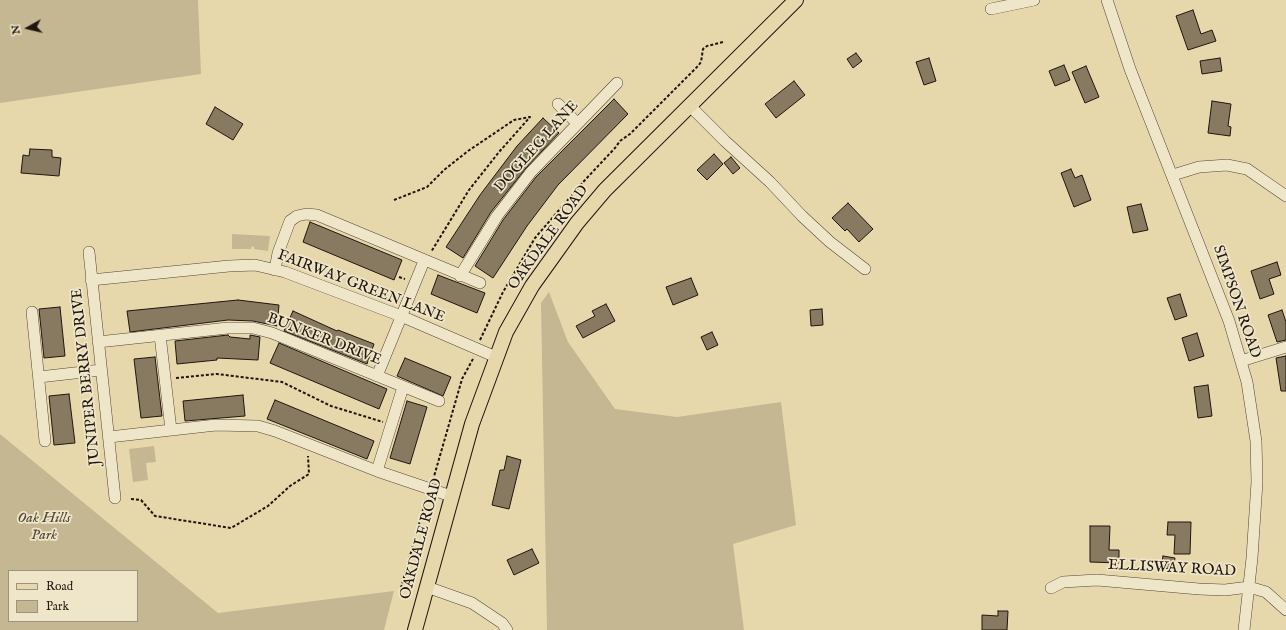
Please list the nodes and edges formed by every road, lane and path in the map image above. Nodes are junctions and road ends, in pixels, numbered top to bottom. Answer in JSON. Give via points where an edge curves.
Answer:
{"nodes":[{"id":1,"x":796,"y":0,"type":"edge"},
{"id":2,"x":1034,"y":0,"type":"edge"},
{"id":3,"x":1107,"y":0,"type":"edge"},
{"id":4,"x":991,"y":9,"type":"dead end"},
{"id":5,"x":723,"y":42,"type":"dead end"},
{"id":6,"x":617,"y":83,"type":"dead end"},
{"id":7,"x":558,"y":104,"type":"dead end"},
{"id":8,"x":690,"y":105,"type":"junction"},
{"id":9,"x":577,"y":123,"type":"junction"},
{"id":10,"x":1173,"y":174,"type":"junction"},
{"id":11,"x":1286,"y":196,"type":"edge"},
{"id":12,"x":394,"y":200,"type":"dead end"},
{"id":13,"x":89,"y":252,"type":"dead end"},
{"id":14,"x":427,"y":257,"type":"junction"},
{"id":15,"x":865,"y":269,"type":"dead end"},
{"id":16,"x":275,"y":270,"type":"junction"},
{"id":17,"x":460,"y":276,"type":"junction"},
{"id":18,"x":91,"y":280,"type":"junction"},
{"id":19,"x":480,"y":283,"type":"dead end"},
{"id":20,"x":32,"y":312,"type":"dead end"},
{"id":21,"x":401,"y":316,"type":"junction"},
{"id":22,"x":160,"y":335,"type":"junction"},
{"id":23,"x":480,"y":341,"type":"dead end"},
{"id":24,"x":98,"y":342,"type":"junction"},
{"id":25,"x":1286,"y":347,"type":"edge"},
{"id":26,"x":474,"y":357,"type":"dead end"},
{"id":27,"x":496,"y":357,"type":"junction"},
{"id":28,"x":1241,"y":361,"type":"junction"},
{"id":29,"x":101,"y":370,"type":"junction"},
{"id":30,"x":377,"y":376,"type":"junction"},
{"id":31,"x":38,"y":377,"type":"junction"},
{"id":32,"x":171,"y":378,"type":"dead end"},
{"id":33,"x":402,"y":387,"type":"junction"},
{"id":34,"x":439,"y":401,"type":"dead end"},
{"id":35,"x":386,"y":423,"type":"dead end"},
{"id":36,"x":171,"y":430,"type":"junction"},
{"id":37,"x":109,"y":437,"type":"junction"},
{"id":38,"x":45,"y":441,"type":"dead end"},
{"id":39,"x":307,"y":453,"type":"dead end"},
{"id":40,"x":377,"y":471,"type":"junction"},
{"id":41,"x":429,"y":489,"type":"junction"},
{"id":42,"x":451,"y":496,"type":"junction"},
{"id":43,"x":115,"y":498,"type":"dead end"},
{"id":44,"x":131,"y":500,"type":"dead end"},
{"id":45,"x":427,"y":587,"type":"junction"},
{"id":46,"x":1249,"y":587,"type":"junction"},
{"id":47,"x":401,"y":588,"type":"dead end"},
{"id":48,"x":1051,"y":588,"type":"dead end"},
{"id":49,"x":1286,"y":610,"type":"edge"},
{"id":50,"x":415,"y":630,"type":"edge"},
{"id":51,"x":507,"y":630,"type":"edge"},
{"id":52,"x":1244,"y":630,"type":"edge"}],
"edges":[{"from":1,"to":8,"type":"main road","name":"OAKDALE ROAD"},
{"from":2,"to":4,"type":"street"},
{"from":3,"to":10,"type":"street","name":"SIMPSON ROAD","via":[[1130,69]]},
{"from":5,"to":23,"type":"path","via":[[703,49],[698,66],[620,141],[535,238],[503,292]]},
{"from":6,"to":9,"type":"street","name":"DOGLEG LANE"},
{"from":7,"to":9,"type":"street"},
{"from":8,"to":15,"type":"street","via":[[802,216]]},
{"from":8,"to":27,"type":"main road","name":"OAKDALE ROAD","via":[[605,190],[577,223],[532,286],[506,332]]},
{"from":9,"to":17,"type":"street","name":"DOGLEG LANE","via":[[531,172],[497,216]]},
{"from":10,"to":11,"type":"street","via":[[1199,167],[1227,165],[1247,169]]},
{"from":10,"to":28,"type":"street","name":"SIMPSON ROAD","via":[[1229,321]]},
{"from":12,"to":14,"type":"path","via":[[427,187],[468,151],[514,120],[530,117],[469,190]]},
{"from":13,"to":18,"type":"street","name":"JUNIPER BERRY DRIVE"},
{"from":14,"to":16,"type":"street","via":[[318,215],[306,214],[290,221],[278,253]]},
{"from":14,"to":17,"type":"street"},
{"from":14,"to":21,"type":"street"},
{"from":16,"to":18,"type":"street","name":"FAIRWAY GREEN LANE","via":[[255,265],[229,266]]},
{"from":16,"to":21,"type":"street","name":"FAIRWAY GREEN LANE"},
{"from":17,"to":19,"type":"street"},
{"from":18,"to":24,"type":"street","name":"JUNIPER BERRY DRIVE"},
{"from":20,"to":31,"type":"street"},
{"from":21,"to":27,"type":"street","name":"FAIRWAY GREEN LANE"},
{"from":21,"to":30,"type":"street"},
{"from":22,"to":24,"type":"street","name":"BUNKER DRIVE"},
{"from":22,"to":30,"type":"street","name":"BUNKER DRIVE","via":[[253,328]]},
{"from":22,"to":36,"type":"street"},
{"from":24,"to":29,"type":"street","name":"JUNIPER BERRY DRIVE"},
{"from":25,"to":28,"type":"street"},
{"from":26,"to":41,"type":"path","via":[[462,378]]},
{"from":27,"to":42,"type":"main road","name":"OAKDALE ROAD","via":[[472,424]]},
{"from":28,"to":46,"type":"street","name":"SIMPSON ROAD","via":[[1253,419],[1257,479]]},
{"from":29,"to":31,"type":"street"},
{"from":29,"to":37,"type":"street","name":"JUNIPER BERRY DRIVE"},
{"from":30,"to":33,"type":"street","name":"BUNKER DRIVE"},
{"from":31,"to":38,"type":"street"},
{"from":32,"to":35,"type":"path","via":[[217,374],[282,382],[331,406]]},
{"from":33,"to":34,"type":"street","name":"BUNKER DRIVE"},
{"from":33,"to":40,"type":"street"},
{"from":36,"to":37,"type":"street"},
{"from":36,"to":40,"type":"street","via":[[216,425],[258,426]]},
{"from":37,"to":43,"type":"street","name":"JUNIPER BERRY DRIVE"},
{"from":39,"to":44,"type":"path","via":[[309,474],[290,486],[268,506],[231,528],[155,516],[141,500]]},
{"from":40,"to":41,"type":"street"},
{"from":41,"to":42,"type":"street"},
{"from":41,"to":47,"type":"path"},
{"from":42,"to":45,"type":"main road","name":"OAKDALE ROAD"},
{"from":45,"to":50,"type":"main road","name":"OAKDALE ROAD"},
{"from":45,"to":51,"type":"street","via":[[472,603],[502,623]]},
{"from":46,"to":48,"type":"street","name":"ELLISWAY ROAD","via":[[1225,590],[1199,589],[1097,580],[1063,582]]},
{"from":46,"to":49,"type":"street","name":"ELLISWAY ROAD","via":[[1266,592]]},
{"from":46,"to":52,"type":"street","name":"SIMPSON ROAD"}]}
